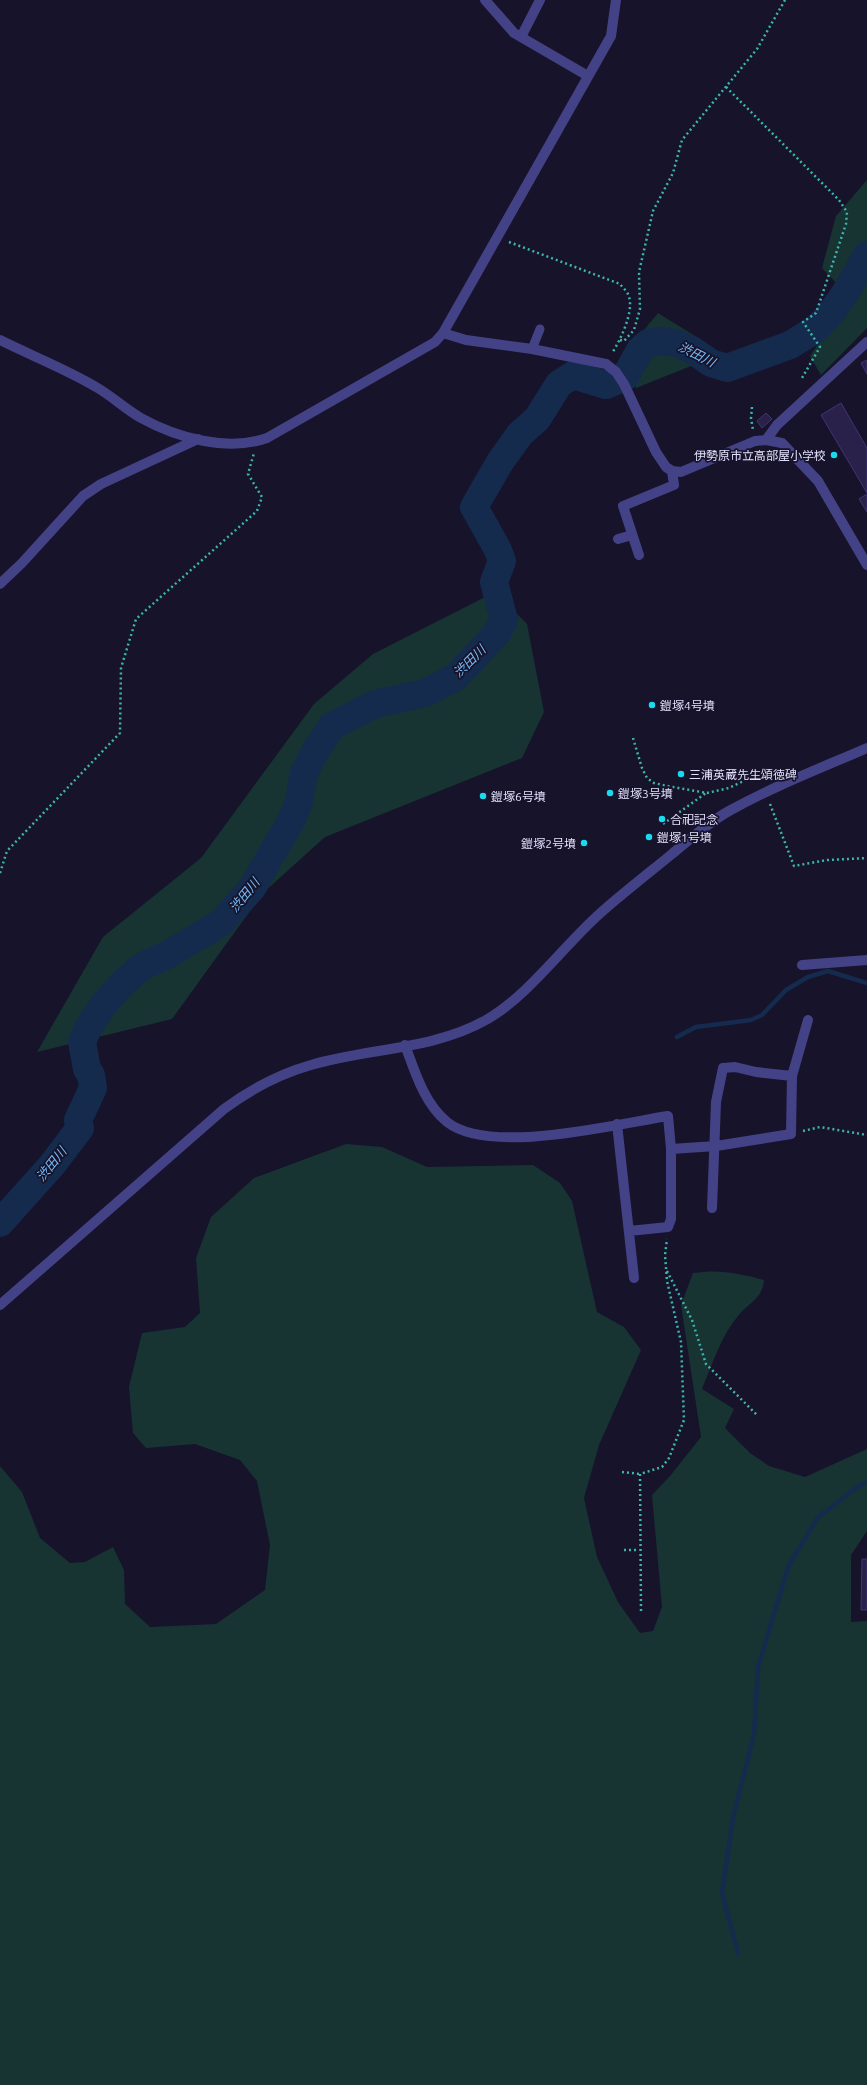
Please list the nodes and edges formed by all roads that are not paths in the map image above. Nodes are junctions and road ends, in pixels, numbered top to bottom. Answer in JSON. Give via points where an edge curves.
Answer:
{"nodes":[{"id":1,"x":485,"y":0,"type":"edge"},
{"id":2,"x":540,"y":0,"type":"edge"},
{"id":3,"x":616,"y":0,"type":"edge"},
{"id":4,"x":521,"y":37,"type":"junction"},
{"id":5,"x":588,"y":76,"type":"junction"},
{"id":6,"x":540,"y":329,"type":"dead end"},
{"id":7,"x":443,"y":333,"type":"junction"},
{"id":8,"x":0,"y":340,"type":"edge"},
{"id":9,"x":867,"y":342,"type":"edge"},
{"id":10,"x":532,"y":349,"type":"junction"},
{"id":11,"x":198,"y":439,"type":"junction"},
{"id":12,"x":766,"y":440,"type":"junction"},
{"id":13,"x":672,"y":471,"type":"junction"},
{"id":14,"x":632,"y":535,"type":"junction"},
{"id":15,"x":618,"y":539,"type":"dead end"},
{"id":16,"x":639,"y":555,"type":"dead end"},
{"id":17,"x":867,"y":565,"type":"edge"},
{"id":18,"x":0,"y":584,"type":"edge"},
{"id":19,"x":867,"y":748,"type":"edge"},
{"id":20,"x":867,"y":960,"type":"edge"},
{"id":21,"x":802,"y":965,"type":"dead end"},
{"id":22,"x":808,"y":1020,"type":"dead end"},
{"id":23,"x":405,"y":1045,"type":"junction"},
{"id":24,"x":792,"y":1076,"type":"junction"},
{"id":25,"x":617,"y":1124,"type":"junction"},
{"id":26,"x":716,"y":1146,"type":"junction"},
{"id":27,"x":671,"y":1149,"type":"junction"},
{"id":28,"x":712,"y":1208,"type":"dead end"},
{"id":29,"x":629,"y":1231,"type":"junction"},
{"id":30,"x":634,"y":1278,"type":"dead end"},
{"id":31,"x":0,"y":1305,"type":"edge"}],
"edges":[{"from":1,"to":4,"type":"street","via":[[514,33]]},
{"from":2,"to":4,"type":"street"},
{"from":3,"to":5,"type":"street","via":[[611,36]]},
{"from":4,"to":5,"type":"street"},
{"from":5,"to":7,"type":"street"},
{"from":6,"to":10,"type":"lane"},
{"from":7,"to":10,"type":"street","via":[[466,340]]},
{"from":7,"to":11,"type":"street","via":[[435,342],[267,438],[232,443]]},
{"from":8,"to":11,"type":"street","via":[[96,387],[141,418],[178,434]]},
{"from":9,"to":12,"type":"street","via":[[777,425]]},
{"from":10,"to":13,"type":"street","via":[[606,364],[616,372],[656,452],[666,467]]},
{"from":11,"to":18,"type":"street","via":[[101,484],[83,496]]},
{"from":12,"to":13,"type":"street","via":[[755,441],[680,472]]},
{"from":12,"to":17,"type":"street","via":[[782,443],[818,481]]},
{"from":13,"to":14,"type":"street","via":[[674,485],[623,506]]},
{"from":14,"to":15,"type":"street"},
{"from":14,"to":16,"type":"street"},
{"from":19,"to":23,"type":"street","via":[[765,792],[728,812],[603,910],[524,989],[488,1019],[453,1035]]},
{"from":20,"to":21,"type":"street"},
{"from":22,"to":24,"type":"street"},
{"from":23,"to":25,"type":"street","via":[[429,1100],[439,1114],[457,1129],[478,1134],[537,1138]]},
{"from":23,"to":31,"type":"street","via":[[312,1064],[277,1077],[241,1097],[224,1109]]},
{"from":24,"to":26,"type":"street","via":[[791,1134]]},
{"from":24,"to":26,"type":"street","via":[[734,1067],[723,1068],[716,1102]]},
{"from":25,"to":27,"type":"street","via":[[668,1116]]},
{"from":25,"to":29,"type":"street"},
{"from":26,"to":27,"type":"street"},
{"from":26,"to":28,"type":"street"},
{"from":27,"to":29,"type":"street","via":[[671,1218],[668,1227]]},
{"from":29,"to":30,"type":"street"}]}
